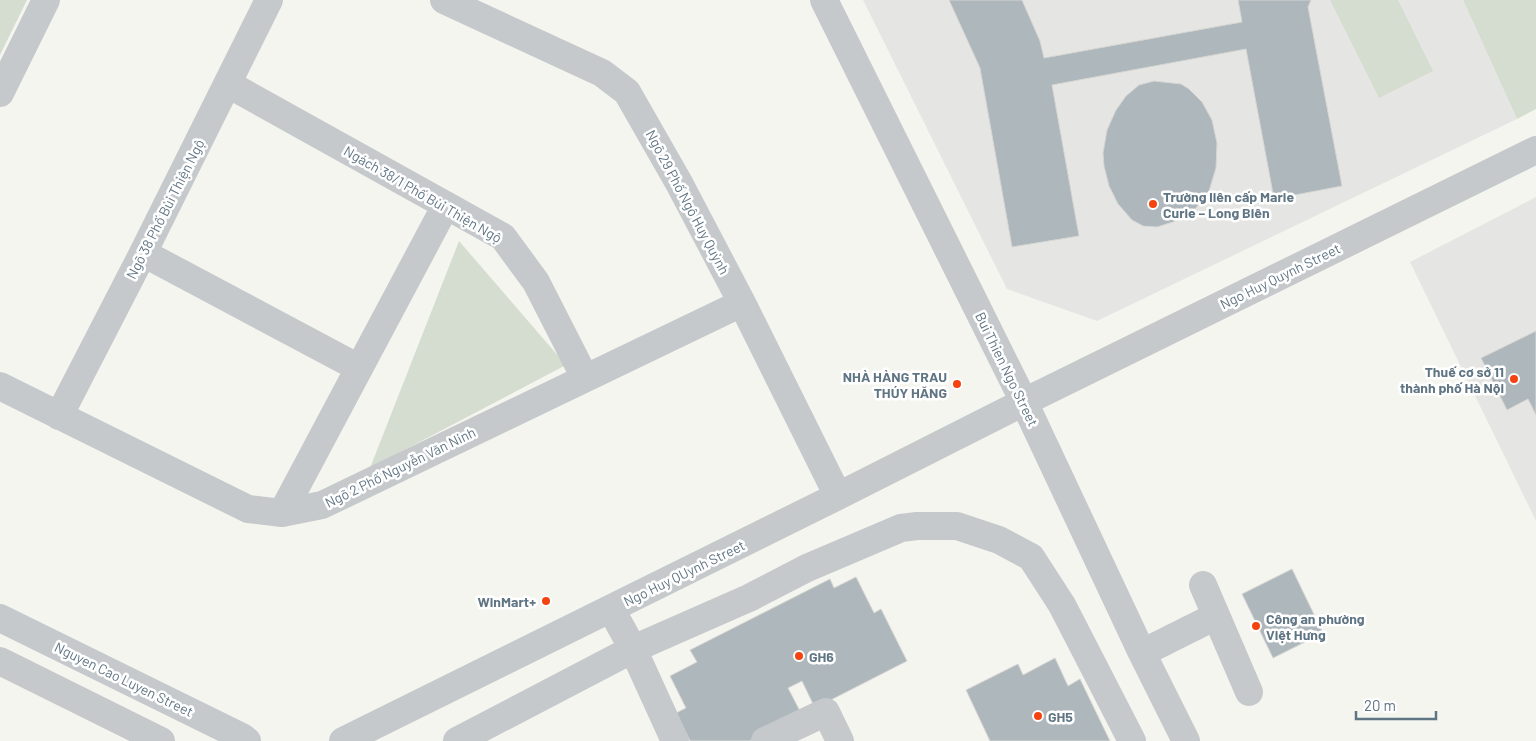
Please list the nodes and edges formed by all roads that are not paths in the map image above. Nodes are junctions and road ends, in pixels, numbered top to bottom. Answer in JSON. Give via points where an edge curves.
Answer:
{"nodes":[{"id":1,"x":46,"y":0,"type":"edge"},
{"id":2,"x":269,"y":0,"type":"edge"},
{"id":3,"x":444,"y":0,"type":"edge"},
{"id":4,"x":824,"y":0,"type":"edge"},
{"id":5,"x":228,"y":84,"type":"junction"},
{"id":6,"x":0,"y":92,"type":"edge"},
{"id":7,"x":1536,"y":150,"type":"edge"},
{"id":8,"x":446,"y":205,"type":"junction"},
{"id":9,"x":143,"y":254,"type":"junction"},
{"id":10,"x":742,"y":303,"type":"junction"},
{"id":11,"x":359,"y":368,"type":"junction"},
{"id":12,"x":585,"y":378,"type":"junction"},
{"id":13,"x":0,"y":386,"type":"edge"},
{"id":14,"x":1024,"y":402,"type":"junction"},
{"id":15,"x":59,"y":416,"type":"junction"},
{"id":16,"x":838,"y":496,"type":"junction"},
{"id":17,"x":282,"y":514,"type":"junction"},
{"id":18,"x":1203,"y":585,"type":"dead end"},
{"id":19,"x":610,"y":609,"type":"junction"},
{"id":20,"x":1216,"y":616,"type":"junction"},
{"id":21,"x":0,"y":618,"type":"edge"},
{"id":22,"x":633,"y":649,"type":"junction"},
{"id":23,"x":1142,"y":653,"type":"junction"},
{"id":24,"x":0,"y":661,"type":"edge"},
{"id":25,"x":1249,"y":692,"type":"dead end"},
{"id":26,"x":484,"y":735,"type":"edge"},
{"id":27,"x":161,"y":741,"type":"edge"},
{"id":28,"x":247,"y":741,"type":"edge"},
{"id":29,"x":343,"y":741,"type":"edge"},
{"id":30,"x":457,"y":741,"type":"edge"},
{"id":31,"x":675,"y":741,"type":"edge"},
{"id":32,"x":765,"y":741,"type":"edge"},
{"id":33,"x":840,"y":741,"type":"edge"},
{"id":34,"x":1132,"y":741,"type":"edge"},
{"id":35,"x":1186,"y":741,"type":"edge"}],
"edges":[{"from":1,"to":6,"type":"street"},
{"from":2,"to":5,"type":"street","name":"Ngõ 38 Phố Bùi Thiện Ngộ"},
{"from":3,"to":10,"type":"street","name":"Ngõ 29 Phố Ngô Huy Quỳnh","via":[[602,73],[627,92]]},
{"from":4,"to":14,"type":"street","name":"Bui Thien Ngo Street"},
{"from":5,"to":8,"type":"street","name":"Ngách 38/1 Phố Bùi Thiện Ngộ"},
{"from":5,"to":9,"type":"street","name":"Ngõ 38 Phố Bùi Thiện Ngộ"},
{"from":7,"to":14,"type":"street","name":"Ngo Huy Quynh Street"},
{"from":8,"to":11,"type":"street"},
{"from":8,"to":12,"type":"street","name":"Ngách 38/1 Phố Bùi Thiện Ngộ","via":[[503,237],[536,282]]},
{"from":9,"to":11,"type":"street"},
{"from":9,"to":15,"type":"street","name":"Ngõ 38 Phố Bùi Thiện Ngộ"},
{"from":10,"to":12,"type":"street","name":"Ngõ 2 Phố Nguyễn Văn Ninh"},
{"from":10,"to":16,"type":"street","name":"Ngõ 29 Phố Ngô Huy Quỳnh"},
{"from":11,"to":17,"type":"street"},
{"from":12,"to":17,"type":"street","name":"Ngõ 2 Phố Nguyễn Văn Ninh","via":[[322,505]]},
{"from":13,"to":15,"type":"street","name":"Ngõ 2 Phố Nguyễn Văn Ninh"},
{"from":14,"to":16,"type":"street","name":"Ngo Huy QUynh Street"},
{"from":14,"to":23,"type":"street","name":"Bui Thien Ngo Street"},
{"from":15,"to":17,"type":"street","name":"Ngõ 2 Phố Nguyễn Văn Ninh","via":[[248,509]]},
{"from":16,"to":19,"type":"street","name":"Ngo Huy QUynh Street"},
{"from":18,"to":20,"type":"street"},
{"from":19,"to":22,"type":"street"},
{"from":19,"to":29,"type":"street","name":"Ngo Huy QUynh Street"},
{"from":20,"to":23,"type":"street"},
{"from":20,"to":25,"type":"street"},
{"from":21,"to":28,"type":"street","name":"Nguyen Cao Luyen Street"},
{"from":22,"to":26,"type":"street"},
{"from":22,"to":31,"type":"street"},
{"from":22,"to":34,"type":"street","via":[[901,528],[957,526],[999,540],[1031,558],[1062,605]]},
{"from":23,"to":35,"type":"street","name":"Bui Thien Ngo Street"},
{"from":24,"to":27,"type":"street"},
{"from":26,"to":30,"type":"street"},
{"from":32,"to":33,"type":"street","via":[[826,712]]}]}
